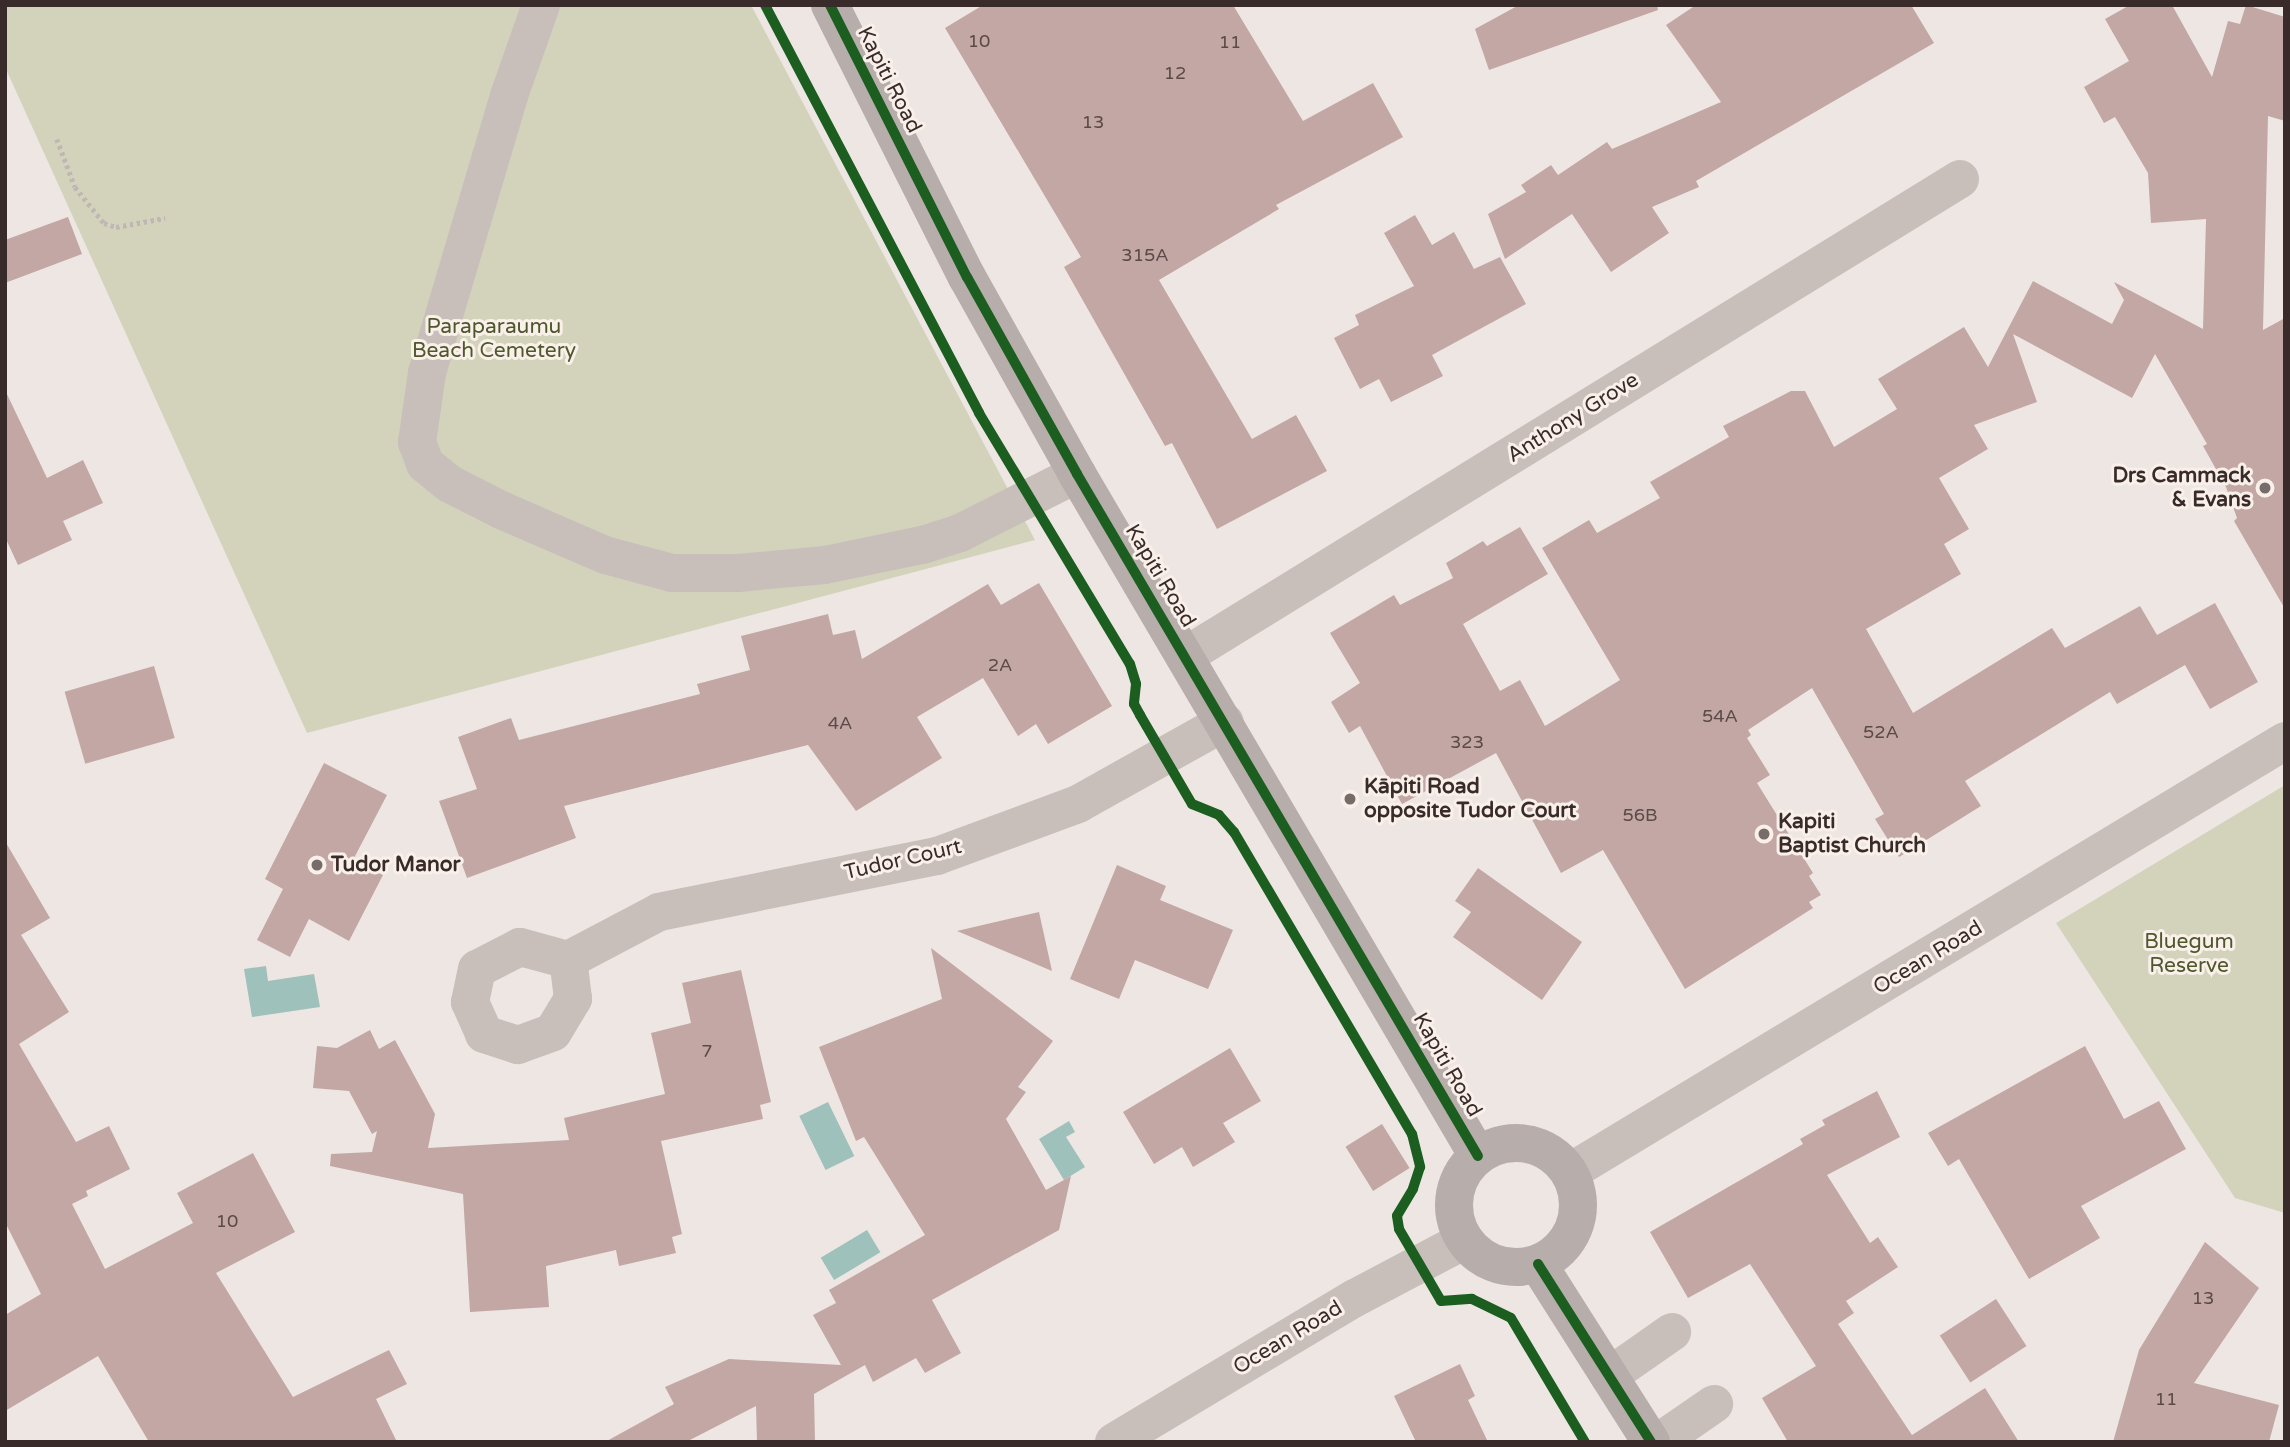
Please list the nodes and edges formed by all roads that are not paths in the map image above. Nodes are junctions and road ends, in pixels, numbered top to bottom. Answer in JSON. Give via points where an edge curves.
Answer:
{"nodes":[{"id":1,"x":541,"y":5,"type":"edge"},
{"id":2,"x":830,"y":5,"type":"edge"},
{"id":3,"x":1960,"y":179,"type":"dead end"},
{"id":4,"x":1077,"y":474,"type":"junction"},
{"id":5,"x":1185,"y":656,"type":"junction"},
{"id":6,"x":1225,"y":722,"type":"junction"},
{"id":7,"x":2285,"y":741,"type":"edge"},
{"id":8,"x":568,"y":960,"type":"dead end"},
{"id":9,"x":1478,"y":1156,"type":"junction"},
{"id":10,"x":1570,"y":1172,"type":"junction"},
{"id":11,"x":1465,"y":1240,"type":"junction"},
{"id":12,"x":1538,"y":1264,"type":"junction"},
{"id":13,"x":1672,"y":1332,"type":"dead end"},
{"id":14,"x":1609,"y":1376,"type":"junction"},
{"id":15,"x":1714,"y":1404,"type":"dead end"},
{"id":16,"x":1114,"y":1442,"type":"edge"},
{"id":17,"x":1651,"y":1442,"type":"edge"},
{"id":18,"x":1659,"y":1442,"type":"edge"}],
"edges":[{"from":1,"to":4,"type":"street","via":[[509,96],[427,373],[417,442],[425,464],[450,484],[501,510],[605,555],[672,573],[825,565],[926,544],[960,533]]},
{"from":2,"to":4,"type":"main road","name":"Kapiti Road","via":[[967,277]]},
{"from":3,"to":5,"type":"street","name":"Anthony Grove"},
{"from":4,"to":5,"type":"main road","name":"Kapiti Road"},
{"from":5,"to":6,"type":"main road","name":"Kapiti Road"},
{"from":6,"to":8,"type":"street","name":"Tudor Court","via":[[1078,804],[937,856],[659,912]]},
{"from":6,"to":9,"type":"main road","name":"Kapiti Road"},
{"from":7,"to":10,"type":"street","name":"Ocean Road"},
{"from":9,"to":10,"type":"main road","via":[[1502,1144],[1527,1144],[1552,1153]]},
{"from":9,"to":11,"type":"main road","via":[[1465,1170],[1454,1205]]},
{"from":10,"to":12,"type":"main road","via":[[1578,1192],[1571,1236]]},
{"from":11,"to":12,"type":"main road","via":[[1476,1253],[1505,1266]]},
{"from":11,"to":16,"type":"street","name":"Ocean Road","via":[[1355,1298]]},
{"from":12,"to":14,"type":"main road"},
{"from":13,"to":14,"type":"street"},
{"from":14,"to":17,"type":"main road"},
{"from":15,"to":18,"type":"street"}]}
